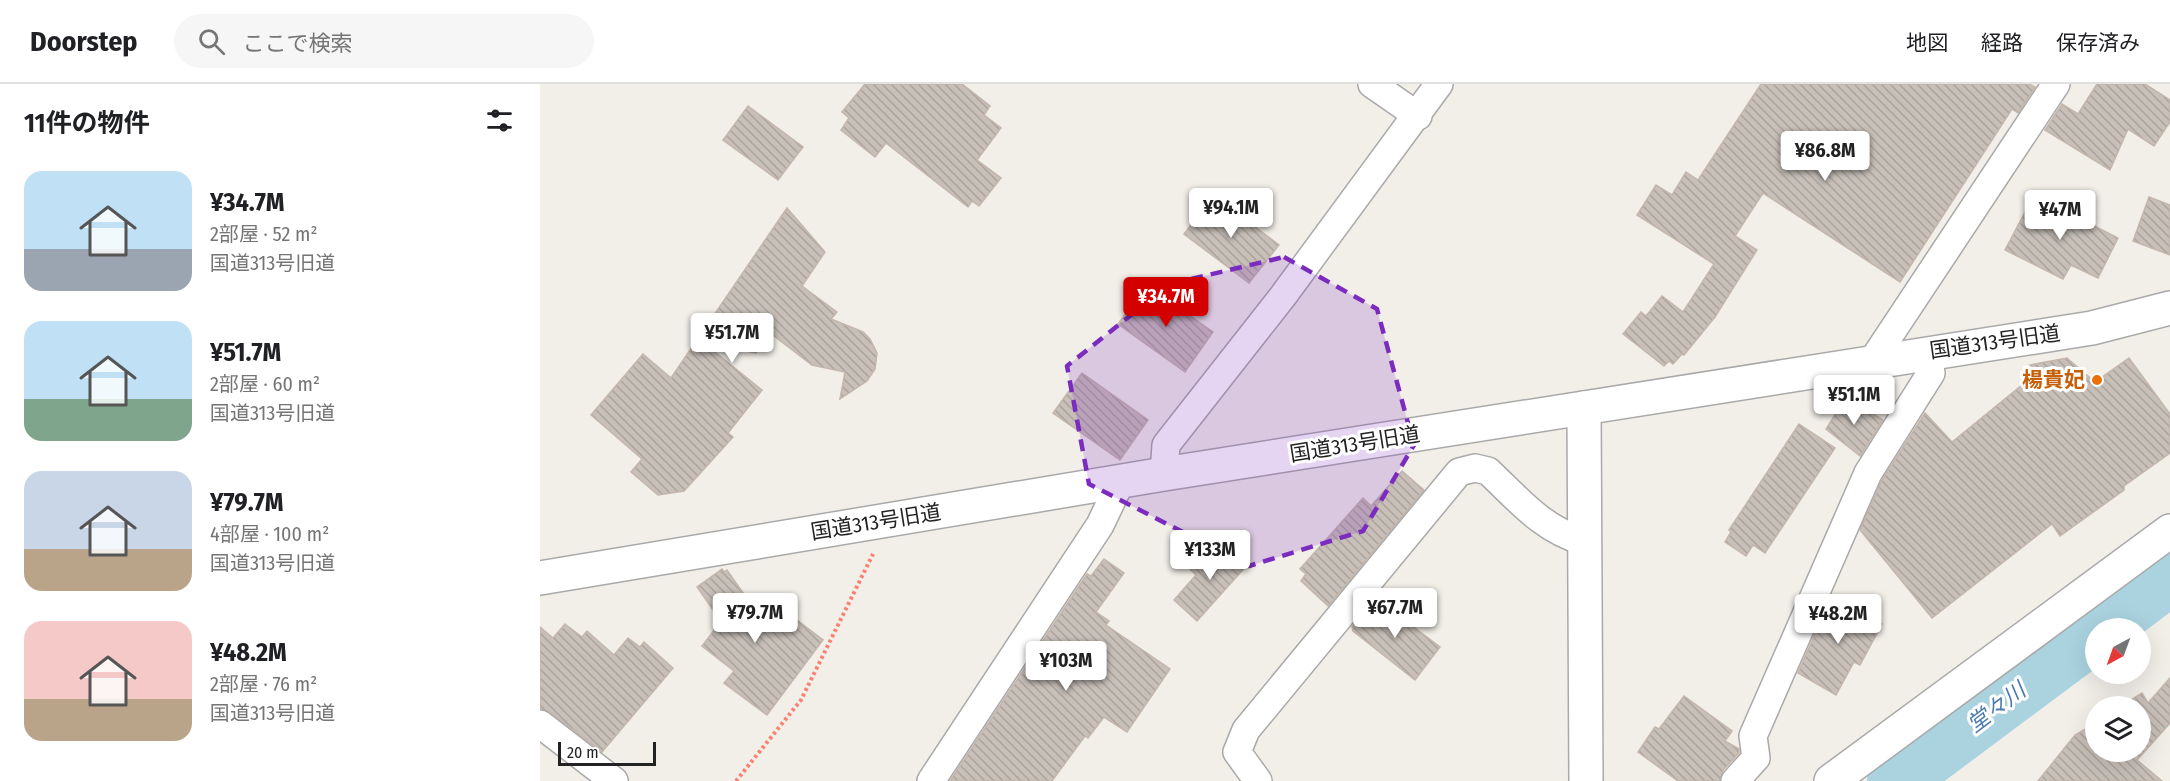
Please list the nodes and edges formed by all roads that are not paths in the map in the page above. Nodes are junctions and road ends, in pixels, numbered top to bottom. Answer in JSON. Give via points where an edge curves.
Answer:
{"nodes":[{"id":1,"x":1372,"y":84,"type":"edge"},
{"id":2,"x":1439,"y":84,"type":"edge"},
{"id":3,"x":2056,"y":84,"type":"edge"},
{"id":4,"x":1418,"y":116,"type":"junction"},
{"id":5,"x":2170,"y":308,"type":"edge"},
{"id":6,"x":1927,"y":353,"type":"junction"},
{"id":7,"x":1873,"y":360,"type":"junction"},
{"id":8,"x":1584,"y":408,"type":"junction"},
{"id":9,"x":1164,"y":474,"type":"junction"},
{"id":10,"x":1121,"y":482,"type":"junction"},
{"id":11,"x":2170,"y":531,"type":"edge"},
{"id":12,"x":1583,"y":541,"type":"junction"},
{"id":13,"x":540,"y":578,"type":"edge"},
{"id":14,"x":540,"y":724,"type":"edge"},
{"id":15,"x":614,"y":781,"type":"edge"},
{"id":16,"x":930,"y":781,"type":"edge"},
{"id":17,"x":1258,"y":781,"type":"edge"},
{"id":18,"x":1586,"y":781,"type":"edge"},
{"id":19,"x":1735,"y":781,"type":"edge"},
{"id":20,"x":1831,"y":781,"type":"edge"}],
"edges":[{"from":1,"to":4,"type":"street"},
{"from":2,"to":4,"type":"street"},
{"from":3,"to":7,"type":"street"},
{"from":4,"to":9,"type":"street","via":[[1166,446]]},
{"from":5,"to":6,"type":"street","name":"国道313号旧道","via":[[2092,328]]},
{"from":6,"to":7,"type":"street","name":"国道313号旧道"},
{"from":6,"to":19,"type":"street","via":[[1931,373],[1868,473],[1753,736],[1756,758]]},
{"from":7,"to":8,"type":"street","name":"国道313号旧道"},
{"from":8,"to":9,"type":"street","name":"国道313号旧道"},
{"from":8,"to":12,"type":"street"},
{"from":9,"to":10,"type":"street","name":"国道313号旧道"},
{"from":10,"to":13,"type":"street","name":"国道313号旧道"},
{"from":10,"to":16,"type":"street","via":[[1100,525]]},
{"from":11,"to":20,"type":"street"},
{"from":12,"to":17,"type":"street","via":[[1549,528],[1488,471],[1475,468],[1459,472],[1246,730],[1237,752]]},
{"from":12,"to":18,"type":"street"},
{"from":14,"to":15,"type":"street"}]}
